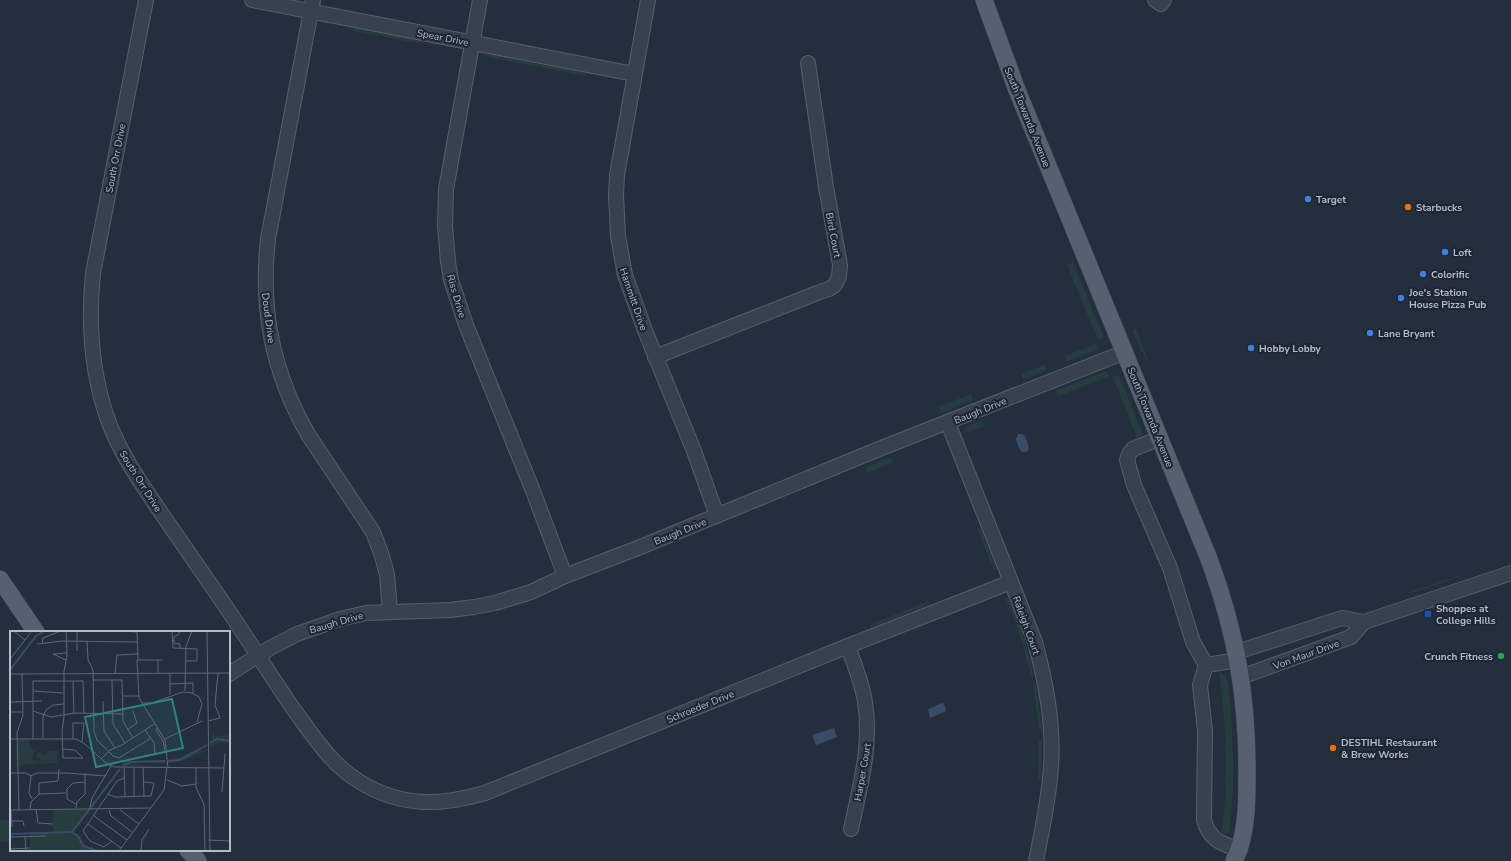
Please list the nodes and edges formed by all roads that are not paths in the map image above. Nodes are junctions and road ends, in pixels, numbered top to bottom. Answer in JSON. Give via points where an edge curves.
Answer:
{"nodes":[{"id":1,"x":146,"y":0,"type":"edge"},
{"id":2,"x":252,"y":0,"type":"edge"},
{"id":3,"x":480,"y":0,"type":"edge"},
{"id":4,"x":648,"y":0,"type":"edge"},
{"id":5,"x":984,"y":0,"type":"edge"},
{"id":6,"x":312,"y":6,"type":"edge"},
{"id":7,"x":472,"y":43,"type":"junction"},
{"id":8,"x":808,"y":63,"type":"dead end"},
{"id":9,"x":634,"y":74,"type":"junction"},
{"id":10,"x":1125,"y":352,"type":"junction"},
{"id":11,"x":656,"y":357,"type":"junction"},
{"id":12,"x":948,"y":423,"type":"junction"},
{"id":13,"x":1160,"y":438,"type":"junction"},
{"id":14,"x":717,"y":516,"type":"junction"},
{"id":15,"x":1511,"y":573,"type":"edge"},
{"id":16,"x":565,"y":576,"type":"junction"},
{"id":17,"x":0,"y":579,"type":"edge"},
{"id":18,"x":1011,"y":582,"type":"junction"},
{"id":19,"x":390,"y":612,"type":"junction"},
{"id":20,"x":1364,"y":622,"type":"junction"},
{"id":21,"x":35,"y":631,"type":"edge"},
{"id":22,"x":848,"y":646,"type":"junction"},
{"id":23,"x":257,"y":656,"type":"junction"},
{"id":24,"x":1238,"y":656,"type":"junction"},
{"id":25,"x":1206,"y":664,"type":"junction"},
{"id":26,"x":230,"y":673,"type":"edge"},
{"id":27,"x":1241,"y":677,"type":"junction"},
{"id":28,"x":385,"y":794,"type":"joint"},
{"id":29,"x":851,"y":829,"type":"dead end"},
{"id":30,"x":189,"y":851,"type":"edge"},
{"id":31,"x":1238,"y":857,"type":"edge"},
{"id":32,"x":198,"y":861,"type":"edge"},
{"id":33,"x":1036,"y":861,"type":"edge"}],
"edges":[{"from":1,"to":23,"type":"street","name":"South Orr Drive","via":[[93,273],[90,311],[94,365],[102,402],[127,461]]},
{"from":2,"to":6,"type":"street","name":"Spear Drive"},
{"from":3,"to":7,"type":"street","name":"Riss Drive"},
{"from":4,"to":9,"type":"street","name":"Hammitt Drive"},
{"from":5,"to":10,"type":"main road","name":"South Towanda Avenue","via":[[1017,90]]},
{"from":6,"to":7,"type":"street","name":"Spear Drive"},
{"from":6,"to":19,"type":"street","name":"Doud Drive","via":[[268,239],[265,290],[268,324],[275,358],[298,416],[376,539],[387,574]]},
{"from":7,"to":9,"type":"street","name":"Spear Drive"},
{"from":7,"to":16,"type":"street","name":"Riss Drive","via":[[446,188],[446,232],[451,280],[466,325]]},
{"from":8,"to":11,"type":"street","name":"Bird Court","via":[[839,258],[839,278],[829,289]]},
{"from":9,"to":11,"type":"street","name":"Hammitt Drive","via":[[617,175],[618,236],[625,276]]},
{"from":10,"to":12,"type":"street","name":"Baugh Drive"},
{"from":10,"to":13,"type":"main road","name":"South Towanda Avenue"},
{"from":11,"to":14,"type":"street","name":"Hammitt Drive"},
{"from":12,"to":14,"type":"street","name":"Baugh Drive"},
{"from":12,"to":18,"type":"street","name":"Raleigh Court"},
{"from":13,"to":24,"type":"main road","name":"South Towanda Avenue","via":[[1219,586]]},
{"from":13,"to":25,"type":"street","via":[[1133,449],[1127,460],[1134,485],[1170,568],[1193,642]]},
{"from":14,"to":16,"type":"street","name":"Baugh Drive"},
{"from":15,"to":20,"type":"street"},
{"from":16,"to":19,"type":"street","name":"Baugh Drive","via":[[531,592],[495,604],[450,610]]},
{"from":17,"to":21,"type":"main road"},
{"from":18,"to":22,"type":"street","name":"Schroeder Drive"},
{"from":18,"to":33,"type":"street","name":"Raleigh Court","via":[[1035,642],[1044,678],[1051,726],[1049,782]]},
{"from":19,"to":23,"type":"street","name":"Baugh Drive","via":[[366,613],[326,623],[297,634]]},
{"from":20,"to":24,"type":"street","via":[[1342,618]]},
{"from":20,"to":27,"type":"street","name":"Von Maur Drive","via":[[1351,638]]},
{"from":22,"to":28,"type":"street","name":"Schroeder Drive","via":[[485,793],[456,801],[427,803],[398,799]]},
{"from":22,"to":29,"type":"street","name":"Harper Court","via":[[862,685],[868,731],[865,762]]},
{"from":23,"to":26,"type":"street","name":"Baugh Drive"},
{"from":23,"to":28,"type":"street","name":"South Orr Drive","via":[[322,748],[347,774]]},
{"from":24,"to":25,"type":"street"},
{"from":24,"to":27,"type":"main road","name":"South Towanda Avenue"},
{"from":25,"to":31,"type":"street","via":[[1200,685],[1205,731],[1204,820],[1215,840]]},
{"from":27,"to":31,"type":"main road","name":"South Towanda Avenue","via":[[1248,756],[1246,810]]},
{"from":30,"to":32,"type":"main road"}]}
